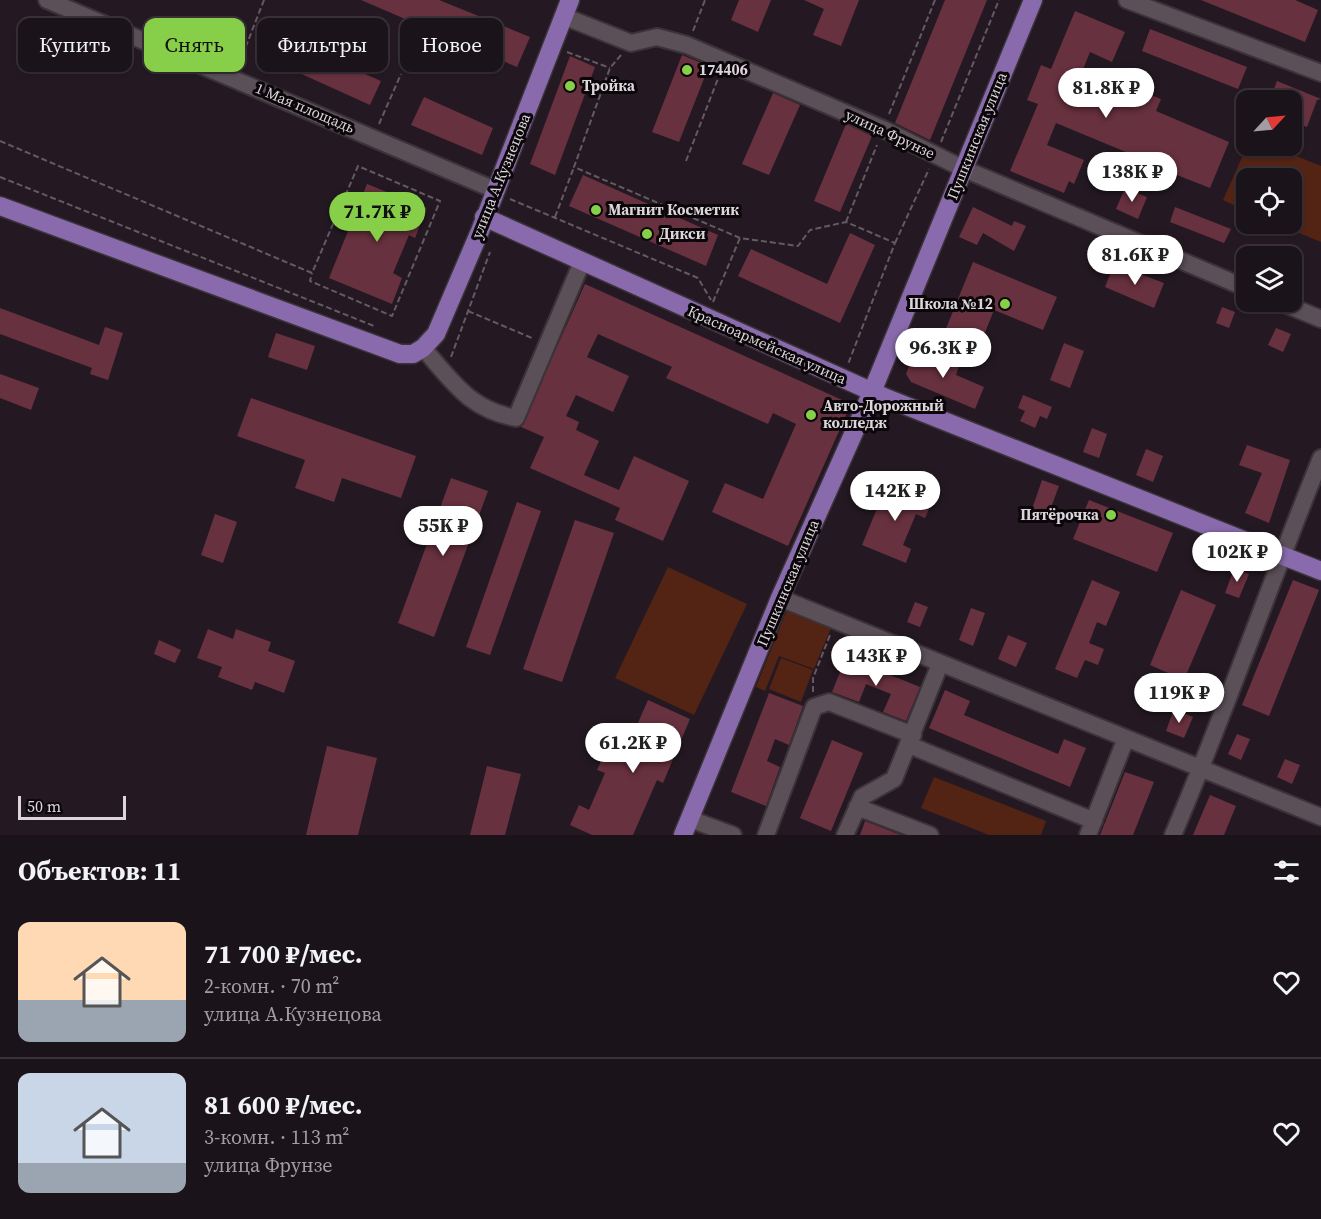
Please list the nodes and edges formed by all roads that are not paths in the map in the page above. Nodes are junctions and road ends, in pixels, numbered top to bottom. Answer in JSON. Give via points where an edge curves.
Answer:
{"nodes":[{"id":1,"x":47,"y":0,"type":"edge"},
{"id":2,"x":1033,"y":0,"type":"edge"},
{"id":3,"x":1127,"y":0,"type":"edge"},
{"id":4,"x":566,"y":8,"type":"edge"},
{"id":5,"x":1321,"y":74,"type":"edge"},
{"id":6,"x":964,"y":169,"type":"junction"},
{"id":7,"x":503,"y":194,"type":"junction"},
{"id":8,"x":0,"y":206,"type":"edge"},
{"id":9,"x":484,"y":218,"type":"junction"},
{"id":10,"x":582,"y":261,"type":"junction"},
{"id":11,"x":1236,"y":284,"type":"edge"},
{"id":12,"x":1302,"y":311,"type":"edge"},
{"id":13,"x":1321,"y":319,"type":"edge"},
{"id":14,"x":423,"y":348,"type":"junction"},
{"id":15,"x":872,"y":392,"type":"junction"},
{"id":16,"x":1321,"y":458,"type":"edge"},
{"id":17,"x":1281,"y":555,"type":"junction"},
{"id":18,"x":1321,"y":571,"type":"edge"},
{"id":19,"x":780,"y":598,"type":"junction"},
{"id":20,"x":940,"y":664,"type":"junction"},
{"id":21,"x":1126,"y":738,"type":"junction"},
{"id":22,"x":911,"y":740,"type":"junction"},
{"id":23,"x":1202,"y":769,"type":"junction"},
{"id":24,"x":858,"y":807,"type":"junction"},
{"id":25,"x":1321,"y":817,"type":"edge"},
{"id":26,"x":687,"y":827,"type":"edge"},
{"id":27,"x":1091,"y":828,"type":"edge"},
{"id":28,"x":733,"y":835,"type":"edge"},
{"id":29,"x":766,"y":835,"type":"edge"},
{"id":30,"x":844,"y":835,"type":"edge"},
{"id":31,"x":930,"y":835,"type":"edge"},
{"id":32,"x":1173,"y":835,"type":"edge"}],
"edges":[{"from":1,"to":7,"type":"street","name":"1 Мая площадь"},
{"from":2,"to":6,"type":"main road","name":"Пушкинская улица"},
{"from":3,"to":5,"type":"street"},
{"from":4,"to":6,"type":"street","name":"улица Фрунзе","via":[[631,42],[657,37],[726,60]]},
{"from":4,"to":7,"type":"main road","name":"улица А.Кузнецова"},
{"from":6,"to":11,"type":"street","name":"улица Фрунзе"},
{"from":6,"to":15,"type":"main road","name":"Пушкинская улица"},
{"from":7,"to":9,"type":"main road","name":"улица А.Кузнецова"},
{"from":8,"to":14,"type":"main road","via":[[400,354],[413,354]]},
{"from":9,"to":10,"type":"main road","name":"Красноармейская улица"},
{"from":9,"to":14,"type":"main road","name":"улица А.Кузнецова","via":[[436,334]]},
{"from":10,"to":14,"type":"street","via":[[516,418],[493,413],[462,393]]},
{"from":10,"to":15,"type":"main road","name":"Красноармейская улица"},
{"from":12,"to":13,"type":"street"},
{"from":15,"to":17,"type":"main road","name":"Красноармейская улица"},
{"from":15,"to":19,"type":"main road","name":"Пушкинская улица"},
{"from":16,"to":17,"type":"street"},
{"from":17,"to":18,"type":"main road","name":"Красноармейская улица"},
{"from":17,"to":23,"type":"street"},
{"from":19,"to":20,"type":"street"},
{"from":19,"to":26,"type":"main road","name":"Пушкинская улица"},
{"from":20,"to":21,"type":"street"},
{"from":20,"to":22,"type":"street"},
{"from":21,"to":23,"type":"street"},
{"from":21,"to":27,"type":"street"},
{"from":22,"to":24,"type":"street","via":[[894,778],[862,797]]},
{"from":22,"to":27,"type":"street"},
{"from":22,"to":29,"type":"street","via":[[829,702],[814,707]]},
{"from":23,"to":25,"type":"street"},
{"from":23,"to":32,"type":"street"},
{"from":24,"to":30,"type":"street"},
{"from":24,"to":31,"type":"street"},
{"from":26,"to":28,"type":"street"}]}
